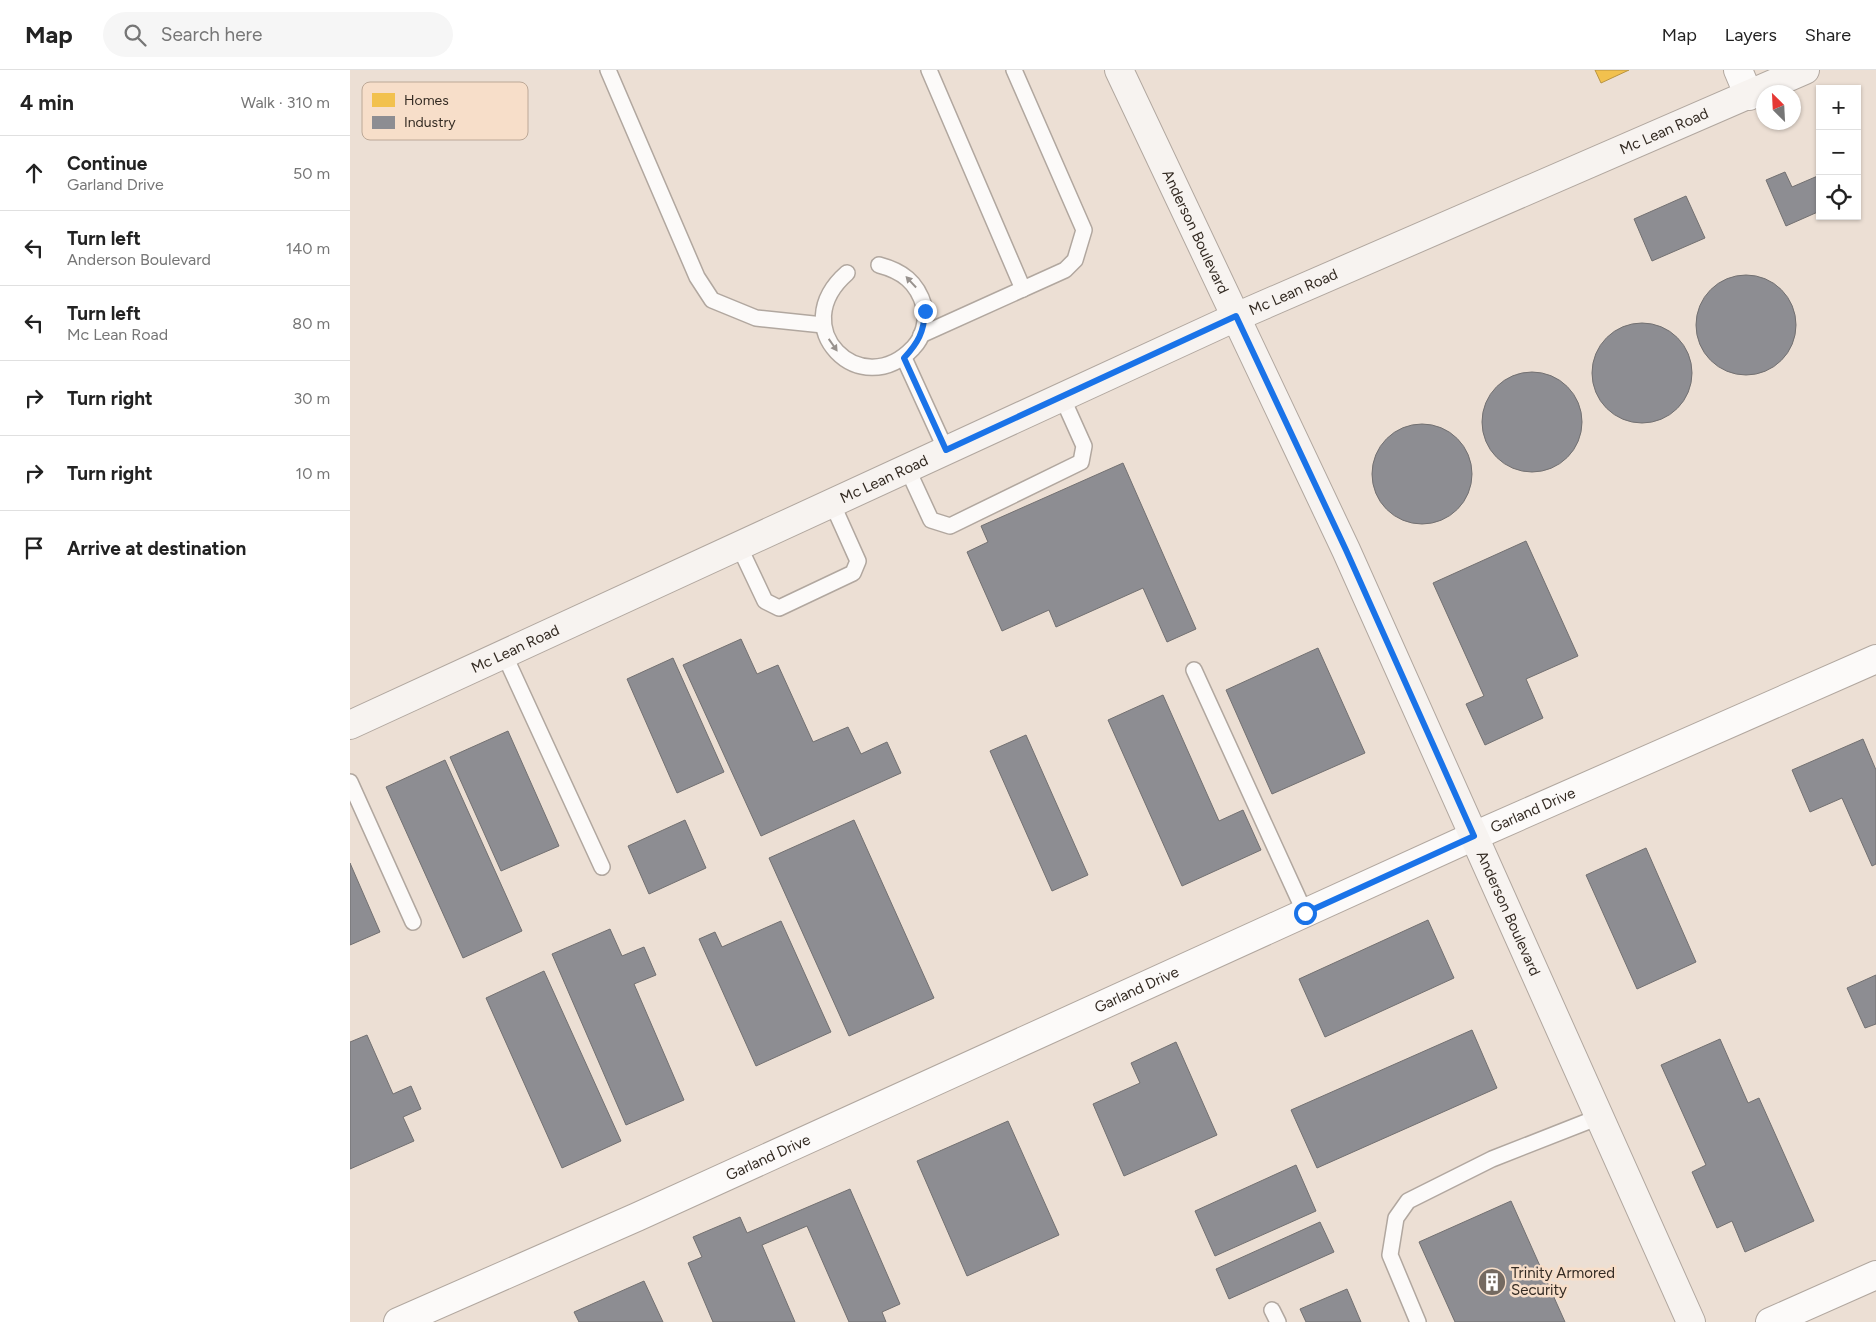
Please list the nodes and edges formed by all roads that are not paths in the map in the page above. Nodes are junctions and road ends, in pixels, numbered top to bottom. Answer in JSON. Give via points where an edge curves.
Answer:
{"nodes":[{"id":1,"x":608,"y":70,"type":"edge"},
{"id":2,"x":929,"y":70,"type":"edge"},
{"id":3,"x":1014,"y":70,"type":"edge"},
{"id":4,"x":1119,"y":70,"type":"edge"},
{"id":5,"x":1738,"y":70,"type":"edge"},
{"id":6,"x":1805,"y":70,"type":"edge"},
{"id":7,"x":1749,"y":96,"type":"junction"},
{"id":8,"x":879,"y":265,"type":"dead end"},
{"id":9,"x":847,"y":273,"type":"dead end"},
{"id":10,"x":1023,"y":290,"type":"junction"},
{"id":11,"x":1236,"y":316,"type":"junction"},
{"id":12,"x":824,"y":326,"type":"junction"},
{"id":13,"x":921,"y":335,"type":"junction"},
{"id":14,"x":904,"y":358,"type":"junction"},
{"id":15,"x":1062,"y":397,"type":"junction"},
{"id":16,"x":946,"y":450,"type":"junction"},
{"id":17,"x":907,"y":468,"type":"junction"},
{"id":18,"x":832,"y":503,"type":"junction"},
{"id":19,"x":739,"y":546,"type":"junction"},
{"id":20,"x":504,"y":654,"type":"junction"},
{"id":21,"x":1876,"y":659,"type":"edge"},
{"id":22,"x":1194,"y":670,"type":"dead end"},
{"id":23,"x":350,"y":725,"type":"edge"},
{"id":24,"x":350,"y":782,"type":"edge"},
{"id":25,"x":1474,"y":836,"type":"junction"},
{"id":26,"x":602,"y":867,"type":"dead end"},
{"id":27,"x":1305,"y":913,"type":"junction"},
{"id":28,"x":413,"y":922,"type":"dead end"},
{"id":29,"x":1599,"y":1118,"type":"junction"},
{"id":30,"x":1876,"y":1275,"type":"edge"},
{"id":31,"x":398,"y":1322,"type":"edge"},
{"id":32,"x":1418,"y":1322,"type":"edge"},
{"id":33,"x":1691,"y":1322,"type":"edge"},
{"id":34,"x":1770,"y":1322,"type":"edge"}],
"edges":[{"from":1,"to":12,"type":"lane","via":[[697,278],[712,300],[756,318]]},
{"from":2,"to":10,"type":"lane"},
{"from":3,"to":10,"type":"lane","via":[[1084,230],[1075,260],[1065,270]]},
{"from":4,"to":11,"type":"main road","name":"Anderson Boulevard"},
{"from":5,"to":7,"type":"street"},
{"from":6,"to":7,"type":"main road","name":"Mc Lean Road"},
{"from":7,"to":11,"type":"main road","name":"Mc Lean Road"},
{"from":13,"to":8,"type":"lane","one_way":true,"via":[[925,311],[920,294],[910,280],[896,270]]},
{"from":9,"to":12,"type":"lane","via":[[834,284],[826,298],[822,314]]},
{"from":10,"to":13,"type":"lane"},
{"from":11,"to":15,"type":"main road","name":"Mc Lean Road"},
{"from":11,"to":25,"type":"main road","name":"Anderson Boulevard","via":[[1346,550]]},
{"from":12,"to":14,"type":"lane","one_way":true,"via":[[831,346],[842,358],[857,365],[890,365]]},
{"from":13,"to":14,"type":"lane","via":[[917,345]]},
{"from":14,"to":16,"type":"lane"},
{"from":15,"to":16,"type":"main road","name":"Mc Lean Road"},
{"from":15,"to":17,"type":"lane","via":[[1084,446],[1080,462],[950,526],[931,520]]},
{"from":16,"to":17,"type":"main road","name":"Mc Lean Road"},
{"from":17,"to":18,"type":"main road","name":"Mc Lean Road"},
{"from":18,"to":19,"type":"main road","name":"Mc Lean Road"},
{"from":18,"to":19,"type":"lane","via":[[858,561],[853,573],[779,608],[765,601]]},
{"from":19,"to":20,"type":"main road","name":"Mc Lean Road"},
{"from":20,"to":23,"type":"main road","name":"Mc Lean Road"},
{"from":20,"to":26,"type":"lane"},
{"from":21,"to":25,"type":"street","name":"Garland Drive"},
{"from":22,"to":27,"type":"lane"},
{"from":24,"to":28,"type":"lane"},
{"from":25,"to":27,"type":"street","name":"Garland Drive"},
{"from":25,"to":29,"type":"main road","name":"Anderson Boulevard"},
{"from":27,"to":31,"type":"street","name":"Garland Drive","via":[[646,1213]]},
{"from":29,"to":32,"type":"lane","via":[[1492,1159],[1408,1201],[1396,1218],[1390,1255]]},
{"from":29,"to":33,"type":"main road","name":"Anderson Boulevard"},
{"from":30,"to":34,"type":"street"}]}
